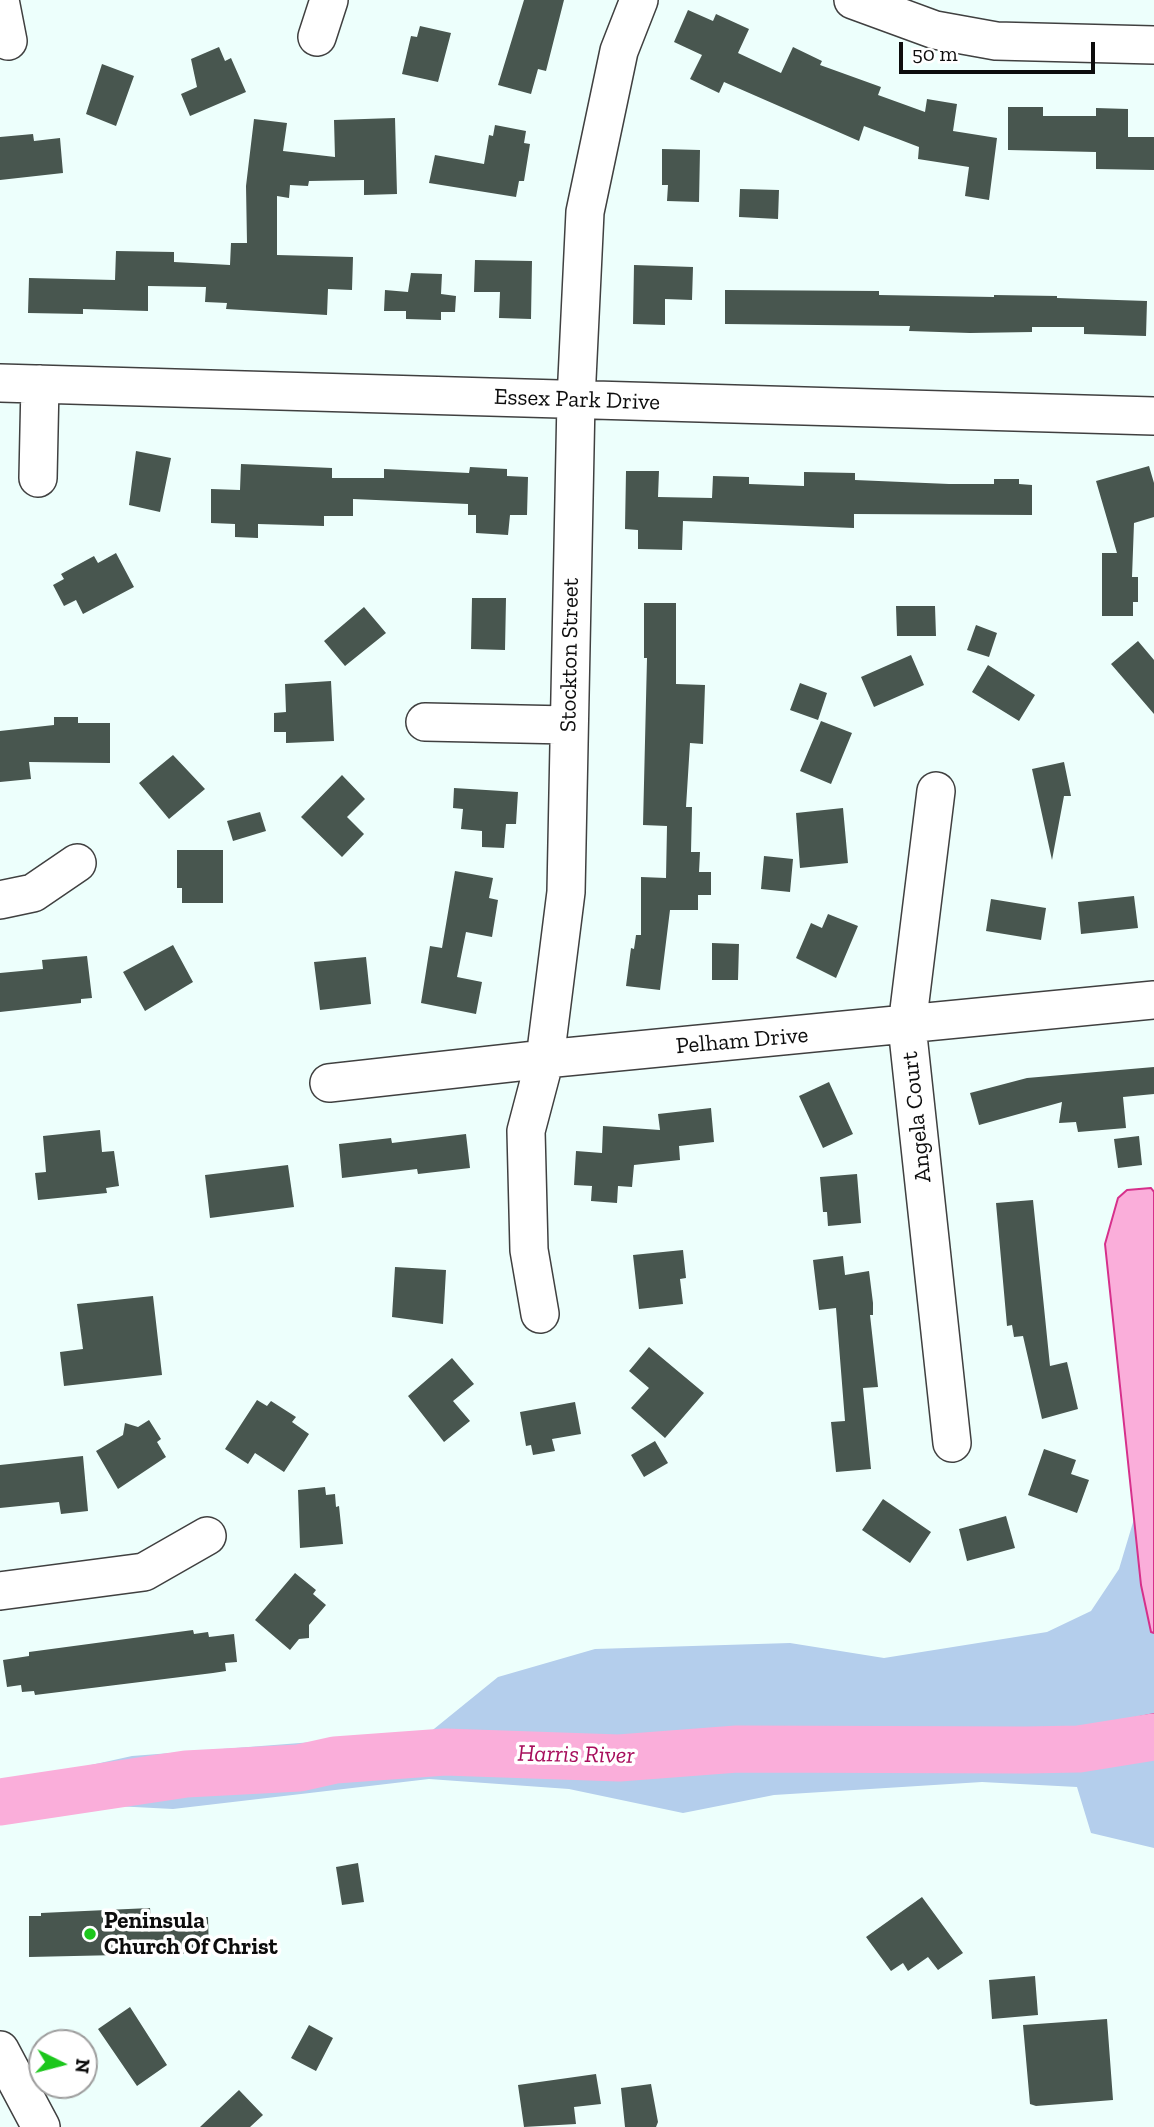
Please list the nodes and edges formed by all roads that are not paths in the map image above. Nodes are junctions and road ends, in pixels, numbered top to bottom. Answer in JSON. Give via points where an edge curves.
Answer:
{"nodes":[{"id":1,"x":0,"y":0,"type":"edge"},
{"id":2,"x":329,"y":0,"type":"edge"},
{"id":3,"x":639,"y":0,"type":"edge"},
{"id":4,"x":853,"y":0,"type":"edge"},
{"id":5,"x":317,"y":37,"type":"dead end"},
{"id":6,"x":8,"y":41,"type":"dead end"},
{"id":7,"x":1154,"y":45,"type":"edge"},
{"id":8,"x":0,"y":383,"type":"edge"},
{"id":9,"x":40,"y":384,"type":"junction"},
{"id":10,"x":576,"y":400,"type":"junction"},
{"id":11,"x":1154,"y":416,"type":"edge"},
{"id":12,"x":38,"y":478,"type":"dead end"},
{"id":13,"x":425,"y":722,"type":"dead end"},
{"id":14,"x":568,"y":725,"type":"junction"},
{"id":15,"x":936,"y":791,"type":"dead end"},
{"id":16,"x":78,"y":863,"type":"dead end"},
{"id":17,"x":0,"y":900,"type":"edge"},
{"id":18,"x":1154,"y":1000,"type":"edge"},
{"id":19,"x":907,"y":1026,"type":"junction"},
{"id":20,"x":545,"y":1059,"type":"junction"},
{"id":21,"x":329,"y":1083,"type":"dead end"},
{"id":22,"x":540,"y":1314,"type":"dead end"},
{"id":23,"x":951,"y":1443,"type":"dead end"},
{"id":24,"x":207,"y":1536,"type":"dead end"},
{"id":25,"x":0,"y":1591,"type":"edge"},
{"id":26,"x":0,"y":2050,"type":"edge"},
{"id":27,"x":41,"y":2127,"type":"edge"}],
"edges":[{"from":1,"to":6,"type":"street"},
{"from":2,"to":5,"type":"street"},
{"from":3,"to":10,"type":"street","name":"Stockton Street","via":[[619,51],[585,212]]},
{"from":4,"to":7,"type":"street","via":[[934,30],[996,41]]},
{"from":8,"to":9,"type":"street","name":"Essex Park Drive"},
{"from":9,"to":10,"type":"street","name":"Essex Park Drive"},
{"from":9,"to":12,"type":"street"},
{"from":10,"to":11,"type":"street","name":"Essex Park Drive"},
{"from":10,"to":14,"type":"street","name":"Stockton Street"},
{"from":13,"to":14,"type":"street"},
{"from":14,"to":20,"type":"street","name":"Stockton Street","via":[[566,892]]},
{"from":15,"to":19,"type":"street","name":"Angela Court"},
{"from":16,"to":17,"type":"street","via":[[33,893]]},
{"from":18,"to":19,"type":"street","name":"Pelham Drive"},
{"from":19,"to":20,"type":"street","name":"Pelham Drive"},
{"from":19,"to":23,"type":"street","name":"Angela Court"},
{"from":20,"to":21,"type":"street","name":"Pelham Drive"},
{"from":20,"to":22,"type":"street","name":"Stockton Street","via":[[526,1131],[529,1250]]},
{"from":24,"to":25,"type":"street","via":[[144,1572]]},
{"from":26,"to":27,"type":"street"}]}
